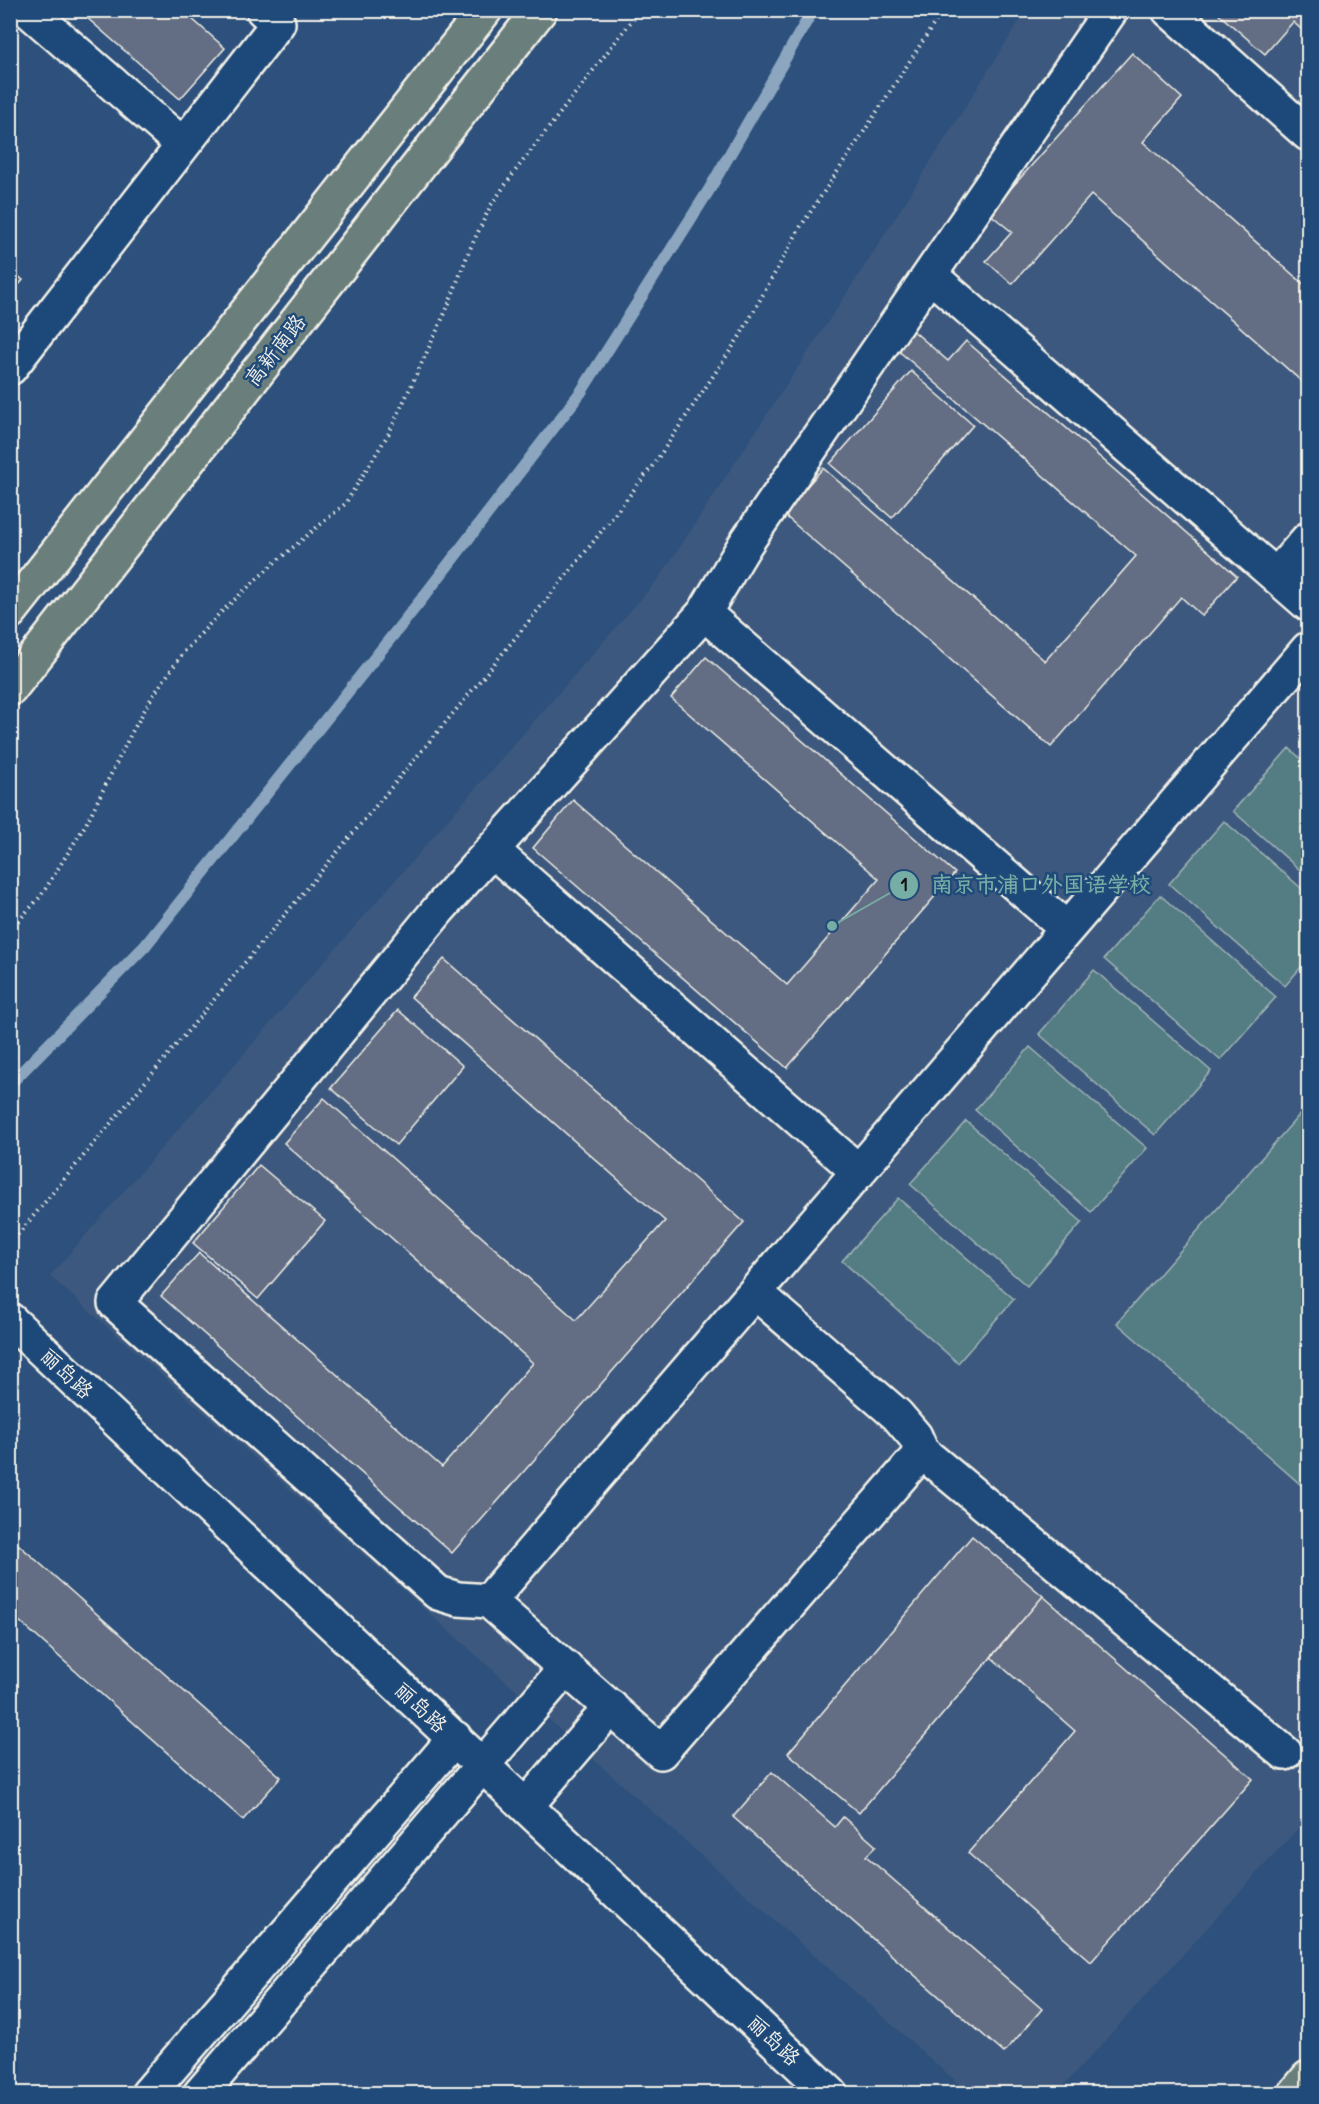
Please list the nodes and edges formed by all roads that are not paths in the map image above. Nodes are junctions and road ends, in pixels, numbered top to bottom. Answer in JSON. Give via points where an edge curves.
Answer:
{"nodes":[{"id":1,"x":28,"y":10,"type":"edge"},
{"id":2,"x":263,"y":10,"type":"edge"},
{"id":3,"x":485,"y":10,"type":"edge"},
{"id":4,"x":540,"y":10,"type":"edge"},
{"id":5,"x":1111,"y":10,"type":"edge"},
{"id":6,"x":1169,"y":10,"type":"edge"},
{"id":7,"x":1308,"y":134,"type":"edge"},
{"id":8,"x":183,"y":145,"type":"junction"},
{"id":9,"x":930,"y":275,"type":"junction"},
{"id":10,"x":10,"y":368,"type":"edge"},
{"id":11,"x":1308,"y":539,"type":"edge"},
{"id":12,"x":1276,"y":576,"type":"junction"},
{"id":13,"x":1308,"y":604,"type":"edge"},
{"id":14,"x":10,"y":612,"type":"edge"},
{"id":15,"x":704,"y":614,"type":"junction"},
{"id":16,"x":1308,"y":650,"type":"edge"},
{"id":17,"x":10,"y":689,"type":"edge"},
{"id":18,"x":492,"y":850,"type":"junction"},
{"id":19,"x":1067,"y":929,"type":"junction"},
{"id":20,"x":859,"y":1172,"type":"junction"},
{"id":21,"x":754,"y":1292,"type":"junction"},
{"id":22,"x":10,"y":1320,"type":"edge"},
{"id":23,"x":922,"y":1452,"type":"junction"},
{"id":24,"x":489,"y":1600,"type":"junction"},
{"id":25,"x":566,"y":1668,"type":"junction"},
{"id":26,"x":611,"y":1707,"type":"junction"},
{"id":27,"x":455,"y":1738,"type":"junction"},
{"id":28,"x":1285,"y":1753,"type":"dead end"},
{"id":29,"x":483,"y":1765,"type":"junction"},
{"id":30,"x":526,"y":1806,"type":"junction"},
{"id":31,"x":1308,"y":2078,"type":"edge"},
{"id":32,"x":148,"y":2094,"type":"edge"},
{"id":33,"x":200,"y":2094,"type":"edge"},
{"id":34,"x":831,"y":2094,"type":"edge"},
{"id":35,"x":1295,"y":2094,"type":"edge"}],
"edges":[{"from":1,"to":8,"type":"street"},
{"from":2,"to":8,"type":"street","via":[[278,23]]},
{"from":3,"to":14,"type":"main road"},
{"from":4,"to":17,"type":"main road","name":"高新南路"},
{"from":5,"to":9,"type":"street"},
{"from":6,"to":7,"type":"street"},
{"from":8,"to":10,"type":"street"},
{"from":9,"to":12,"type":"street"},
{"from":9,"to":15,"type":"street","via":[[746,543]]},
{"from":11,"to":12,"type":"street"},
{"from":12,"to":13,"type":"street"},
{"from":15,"to":18,"type":"street"},
{"from":15,"to":19,"type":"street"},
{"from":16,"to":19,"type":"street"},
{"from":18,"to":20,"type":"street"},
{"from":18,"to":24,"type":"street","via":[[115,1303],[438,1593],[458,1599]]},
{"from":19,"to":20,"type":"street"},
{"from":20,"to":21,"type":"street"},
{"from":21,"to":23,"type":"street","via":[[897,1415],[915,1436]]},
{"from":21,"to":24,"type":"street"},
{"from":22,"to":27,"type":"street","name":"丽岛路"},
{"from":23,"to":26,"type":"street","via":[[661,1752]]},
{"from":23,"to":28,"type":"street"},
{"from":24,"to":25,"type":"street"},
{"from":25,"to":26,"type":"street"},
{"from":25,"to":29,"type":"street"},
{"from":26,"to":30,"type":"street"},
{"from":27,"to":29,"type":"street","name":"丽岛路"},
{"from":27,"to":32,"type":"street"},
{"from":29,"to":30,"type":"street","name":"丽岛路"},
{"from":29,"to":33,"type":"street"},
{"from":30,"to":34,"type":"street","name":"丽岛路"},
{"from":31,"to":35,"type":"main road"}]}
